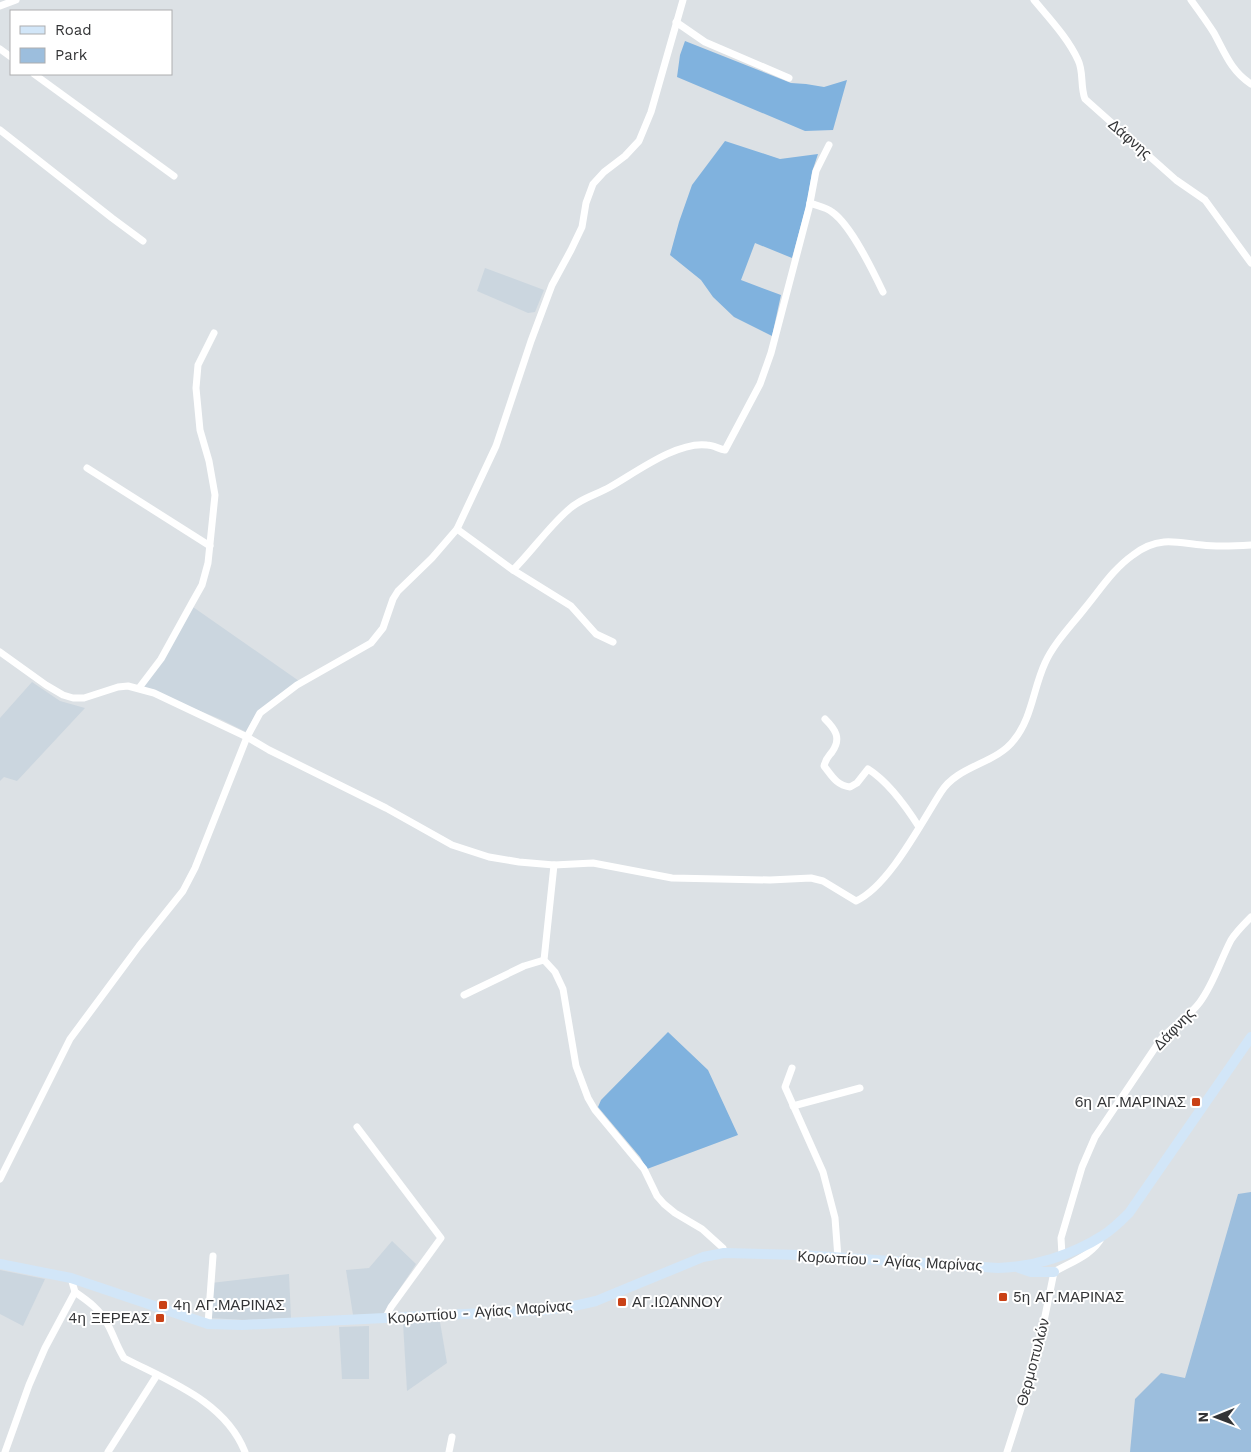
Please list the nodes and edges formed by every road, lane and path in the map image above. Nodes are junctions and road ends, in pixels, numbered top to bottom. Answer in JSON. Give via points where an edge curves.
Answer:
{"nodes":[{"id":1,"x":16,"y":0,"type":"edge"},
{"id":2,"x":683,"y":0,"type":"edge"},
{"id":3,"x":1034,"y":0,"type":"edge"},
{"id":4,"x":1191,"y":0,"type":"edge"},
{"id":5,"x":0,"y":6,"type":"edge"},
{"id":6,"x":676,"y":22,"type":"junction"},
{"id":7,"x":35,"y":75,"type":"edge"},
{"id":8,"x":789,"y":78,"type":"dead end"},
{"id":9,"x":1251,"y":84,"type":"edge"},
{"id":10,"x":0,"y":130,"type":"edge"},
{"id":11,"x":829,"y":146,"type":"dead end"},
{"id":12,"x":174,"y":176,"type":"dead end"},
{"id":13,"x":810,"y":203,"type":"junction"},
{"id":14,"x":143,"y":241,"type":"dead end"},
{"id":15,"x":1251,"y":263,"type":"edge"},
{"id":16,"x":883,"y":292,"type":"dead end"},
{"id":17,"x":214,"y":334,"type":"dead end"},
{"id":18,"x":87,"y":468,"type":"dead end"},
{"id":19,"x":457,"y":529,"type":"junction"},
{"id":20,"x":1251,"y":545,"type":"edge"},
{"id":21,"x":210,"y":546,"type":"junction"},
{"id":22,"x":512,"y":570,"type":"junction"},
{"id":23,"x":613,"y":642,"type":"dead end"},
{"id":24,"x":0,"y":652,"type":"edge"},
{"id":25,"x":139,"y":688,"type":"junction"},
{"id":26,"x":825,"y":719,"type":"dead end"},
{"id":27,"x":248,"y":737,"type":"junction"},
{"id":28,"x":920,"y":827,"type":"junction"},
{"id":29,"x":554,"y":865,"type":"junction"},
{"id":30,"x":1251,"y":917,"type":"edge"},
{"id":31,"x":544,"y":960,"type":"junction"},
{"id":32,"x":464,"y":995,"type":"dead end"},
{"id":33,"x":1251,"y":1037,"type":"edge"},
{"id":34,"x":792,"y":1068,"type":"dead end"},
{"id":35,"x":860,"y":1088,"type":"dead end"},
{"id":36,"x":793,"y":1106,"type":"junction"},
{"id":37,"x":357,"y":1126,"type":"dead end"},
{"id":38,"x":0,"y":1179,"type":"edge"},
{"id":39,"x":1103,"y":1235,"type":"junction"},
{"id":40,"x":724,"y":1253,"type":"junction"},
{"id":41,"x":1062,"y":1255,"type":"junction"},
{"id":42,"x":213,"y":1256,"type":"dead end"},
{"id":43,"x":838,"y":1258,"type":"junction"},
{"id":44,"x":0,"y":1264,"type":"edge"},
{"id":45,"x":1016,"y":1267,"type":"junction"},
{"id":46,"x":1054,"y":1272,"type":"junction"},
{"id":47,"x":71,"y":1278,"type":"junction"},
{"id":48,"x":75,"y":1292,"type":"junction"},
{"id":49,"x":385,"y":1318,"type":"junction"},
{"id":50,"x":208,"y":1324,"type":"junction"},
{"id":51,"x":157,"y":1375,"type":"junction"},
{"id":52,"x":452,"y":1437,"type":"dead end"},
{"id":53,"x":5,"y":1452,"type":"edge"},
{"id":54,"x":108,"y":1452,"type":"edge"},
{"id":55,"x":245,"y":1452,"type":"edge"},
{"id":56,"x":449,"y":1452,"type":"edge"},
{"id":57,"x":1007,"y":1452,"type":"edge"}],
"edges":[{"from":1,"to":5,"type":"street"},
{"from":2,"to":6,"type":"street"},
{"from":3,"to":15,"type":"street","name":"Δάφνης","via":[[1078,60],[1085,99],[1176,180],[1205,200]]},
{"from":4,"to":9,"type":"street","via":[[1232,67]]},
{"from":6,"to":8,"type":"street","via":[[706,42]]},
{"from":6,"to":19,"type":"street","via":[[651,112],[639,142],[594,184],[586,203],[582,227],[552,285],[531,341],[496,446]]},
{"from":7,"to":12,"type":"street"},
{"from":10,"to":14,"type":"street"},
{"from":11,"to":13,"type":"street","via":[[816,171]]},
{"from":13,"to":16,"type":"street","via":[[831,210],[842,220]]},
{"from":13,"to":22,"type":"street","via":[[771,353],[742,421],[725,450],[706,444],[688,446],[637,469],[568,510]]},
{"from":17,"to":21,"type":"street","via":[[198,365],[196,388],[200,430],[215,495]]},
{"from":18,"to":21,"type":"street"},
{"from":19,"to":22,"type":"street"},
{"from":19,"to":27,"type":"street","via":[[398,591],[383,628],[371,643],[297,685],[260,713]]},
{"from":20,"to":28,"type":"street","via":[[1204,546],[1164,542],[1142,549],[1124,562],[1063,634],[1045,661],[1031,708],[1014,741],[1006,749],[951,780]]},
{"from":21,"to":25,"type":"street","via":[[202,585],[160,659]]},
{"from":22,"to":23,"type":"street","via":[[571,606],[596,634]]},
{"from":24,"to":25,"type":"street","via":[[46,684],[73,698],[84,698],[118,687]]},
{"from":25,"to":27,"type":"street"},
{"from":26,"to":28,"type":"street","via":[[837,735],[824,766],[834,780],[850,787],[868,770],[892,792]]},
{"from":27,"to":29,"type":"street","via":[[452,845],[489,857]]},
{"from":27,"to":38,"type":"street","via":[[183,891],[70,1039]]},
{"from":28,"to":29,"type":"street","via":[[874,890],[856,901],[823,881],[811,878],[672,878],[593,863]]},
{"from":29,"to":31,"type":"street"},
{"from":30,"to":41,"type":"street","name":"Δάφνης","via":[[1232,939],[1200,1002],[1161,1039],[1096,1137],[1080,1170],[1070,1204],[1061,1238]]},
{"from":31,"to":32,"type":"street","via":[[524,966]]},
{"from":31,"to":40,"type":"street","via":[[555,972],[563,989],[576,1066],[595,1110],[644,1169],[664,1204],[702,1229],[723,1248]]},
{"from":33,"to":39,"type":"main road","name":"Κορωπίου - Αγίας Μαρίνας","via":[[1129,1213]]},
{"from":34,"to":36,"type":"street","via":[[785,1087]]},
{"from":35,"to":36,"type":"street"},
{"from":36,"to":43,"type":"street","via":[[823,1172],[835,1218]]},
{"from":37,"to":49,"type":"street","via":[[441,1238]]},
{"from":39,"to":41,"type":"main road","name":"Κορωπίου - Αγίας Μαρίνας"},
{"from":39,"to":46,"type":"street","via":[[1090,1252]]},
{"from":40,"to":43,"type":"main road","name":"Κορωπίου - Αγίας Μαρίνας"},
{"from":40,"to":49,"type":"main road","name":"Κορωπίου - Αγίας Μαρίνας","via":[[703,1257],[596,1301],[574,1306]]},
{"from":41,"to":45,"type":"main road","name":"Κορωπίου - Αγίας Μαρίνας"},
{"from":42,"to":50,"type":"street"},
{"from":43,"to":45,"type":"main road","name":"Κορωπίου - Αγίας Μαρίνας"},
{"from":44,"to":47,"type":"main road","name":"Κορωπίου - Αγίας Μαρίνας"},
{"from":45,"to":46,"type":"main road","via":[[1031,1272]]},
{"from":46,"to":57,"type":"street","name":"Θερμοπυλών","via":[[1024,1399]]},
{"from":47,"to":48,"type":"street"},
{"from":47,"to":50,"type":"main road","name":"Κορωπίου - Αγίας Μαρίνας"},
{"from":48,"to":51,"type":"street","via":[[102,1315],[124,1358]]},
{"from":48,"to":53,"type":"street","via":[[29,1384]]},
{"from":49,"to":50,"type":"main road","name":"Κορωπίου - Αγίας Μαρίνας"},
{"from":51,"to":54,"type":"street"},
{"from":51,"to":55,"type":"street","via":[[185,1390],[227,1421]]},
{"from":52,"to":56,"type":"street"}]}
